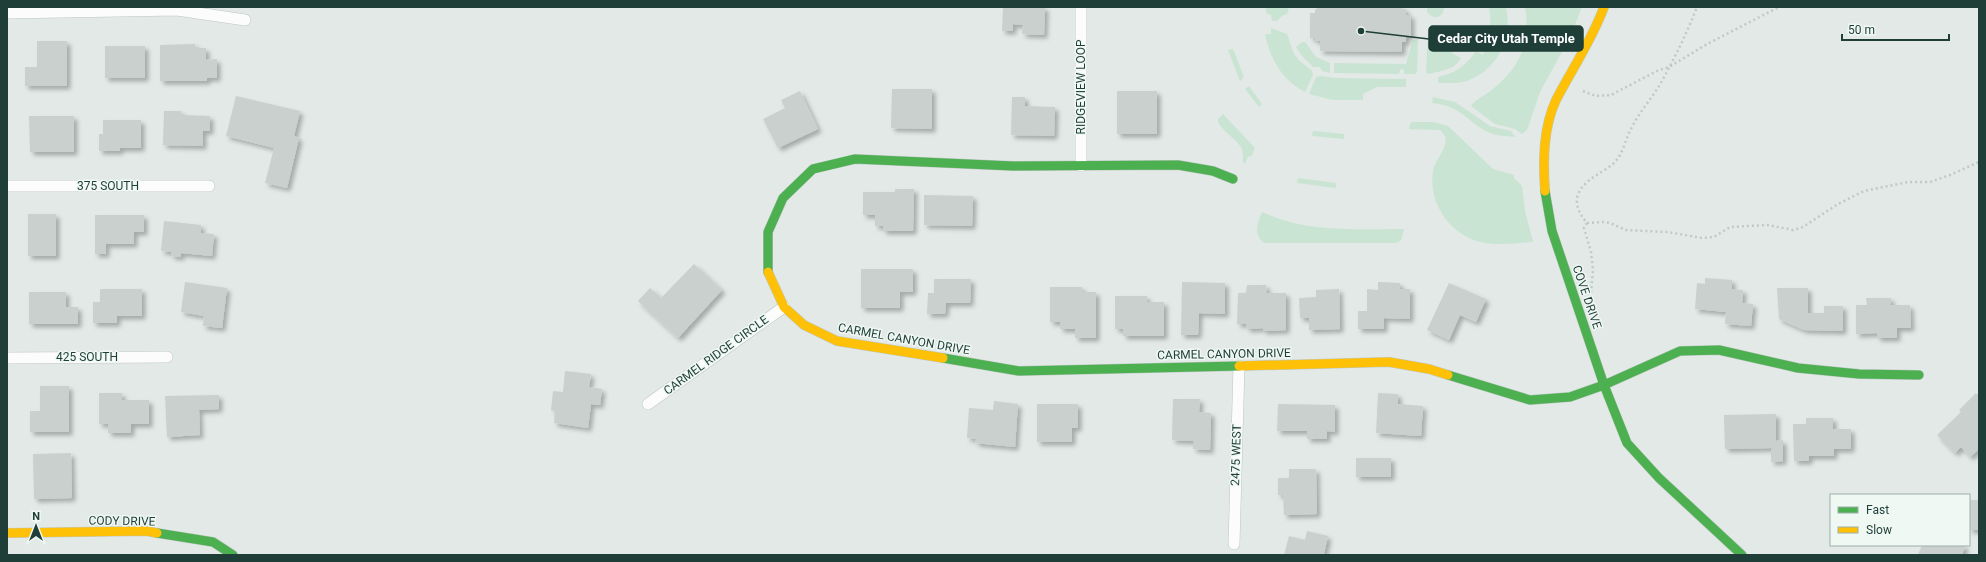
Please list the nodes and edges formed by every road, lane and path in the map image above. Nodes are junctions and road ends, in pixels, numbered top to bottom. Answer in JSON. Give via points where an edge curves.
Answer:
{"nodes":[{"id":1,"x":1081,"y":7,"type":"edge"},
{"id":2,"x":1604,"y":7,"type":"edge"},
{"id":3,"x":1697,"y":7,"type":"edge"},
{"id":4,"x":1779,"y":7,"type":"edge"},
{"id":5,"x":7,"y":13,"type":"edge"},
{"id":6,"x":245,"y":20,"type":"dead end"},
{"id":7,"x":1669,"y":67,"type":"junction"},
{"id":8,"x":1583,"y":92,"type":"dead end"},
{"id":9,"x":1979,"y":162,"type":"edge"},
{"id":10,"x":1081,"y":166,"type":"junction"},
{"id":11,"x":1233,"y":178,"type":"dead end"},
{"id":12,"x":7,"y":186,"type":"edge"},
{"id":13,"x":209,"y":186,"type":"dead end"},
{"id":14,"x":1587,"y":223,"type":"junction"},
{"id":15,"x":1591,"y":293,"type":"dead end"},
{"id":16,"x":784,"y":306,"type":"junction"},
{"id":17,"x":167,"y":357,"type":"dead end"},
{"id":18,"x":7,"y":358,"type":"edge"},
{"id":19,"x":1239,"y":366,"type":"junction"},
{"id":20,"x":1919,"y":375,"type":"dead end"},
{"id":21,"x":1604,"y":385,"type":"junction"},
{"id":22,"x":648,"y":404,"type":"dead end"},
{"id":23,"x":7,"y":534,"type":"edge"},
{"id":24,"x":1234,"y":544,"type":"dead end"},
{"id":25,"x":232,"y":555,"type":"edge"},
{"id":26,"x":1742,"y":555,"type":"edge"}],
"edges":[{"from":1,"to":10,"type":"street","name":"RIDGEVIEW LOOP"},
{"from":2,"to":21,"type":"street","name":"COVE DRIVE","via":[[1598,24],[1561,90],[1550,118],[1545,145],[1544,174],[1552,231]]},
{"from":3,"to":7,"type":"path","via":[[1689,29]]},
{"from":4,"to":7,"type":"path"},
{"from":5,"to":6,"type":"street","via":[[177,10]]},
{"from":7,"to":8,"type":"path","via":[[1611,95],[1596,96]]},
{"from":7,"to":14,"type":"path","via":[[1632,127],[1621,154],[1583,186],[1577,198],[1578,208]]},
{"from":9,"to":14,"type":"path","via":[[1950,176],[1930,182],[1901,183],[1864,191],[1838,204],[1803,227],[1793,230],[1768,225],[1730,227],[1714,237],[1702,238],[1668,232],[1626,230],[1603,222]]},
{"from":10,"to":11,"type":"street","name":"CARMEL CANYON DRIVE","via":[[1178,165],[1213,171]]},
{"from":10,"to":16,"type":"street","name":"CARMEL CANYON DRIVE","via":[[1013,166],[855,159],[813,169],[783,198],[768,232],[767,270]]},
{"from":12,"to":13,"type":"street","name":"375 SOUTH"},
{"from":14,"to":15,"type":"path","via":[[1584,228],[1593,270]]},
{"from":16,"to":19,"type":"street","name":"CARMEL CANYON DRIVE","via":[[804,325],[837,341],[1019,371]]},
{"from":16,"to":22,"type":"street","name":"CARMEL RIDGE CIRCLE"},
{"from":17,"to":18,"type":"street","name":"425 SOUTH"},
{"from":19,"to":21,"type":"street","name":"CARMEL CANYON DRIVE","via":[[1389,362],[1429,369],[1530,400],[1570,397]]},
{"from":19,"to":24,"type":"street","name":"2475 WEST"},
{"from":20,"to":21,"type":"street","name":"CARMEL CANYON DRIVE","via":[[1859,374],[1798,368],[1719,350],[1680,351]]},
{"from":21,"to":26,"type":"street","name":"COVE DRIVE","via":[[1628,444],[1659,478]]},
{"from":23,"to":25,"type":"street","name":"CODY DRIVE","via":[[146,532],[213,542]]}]}
